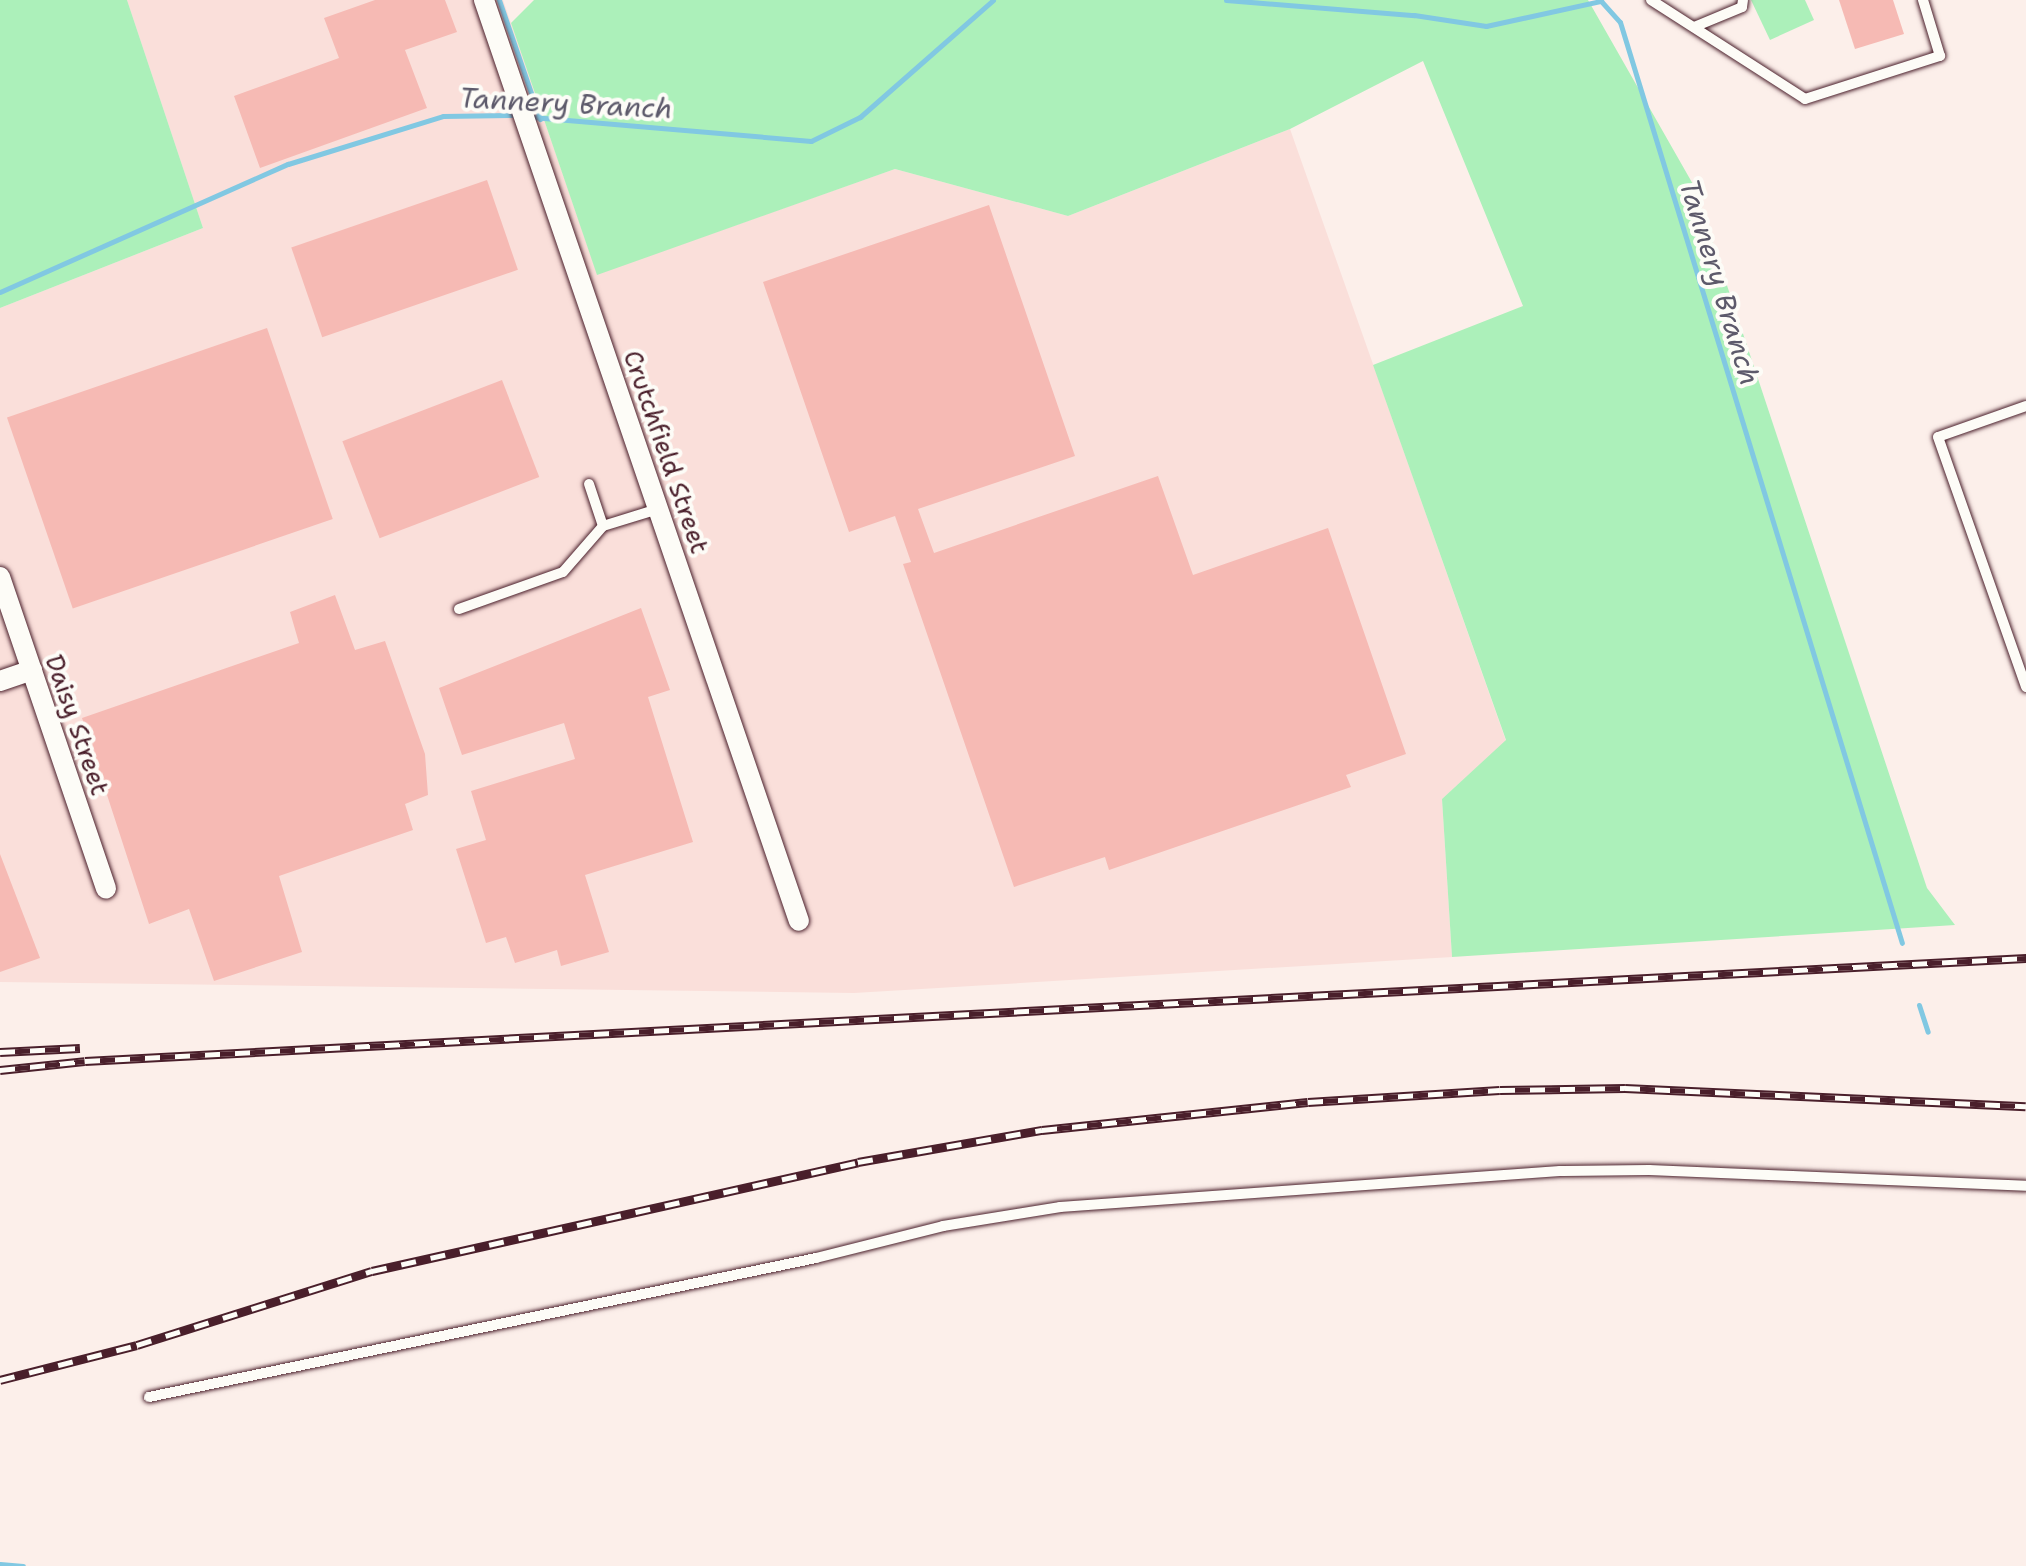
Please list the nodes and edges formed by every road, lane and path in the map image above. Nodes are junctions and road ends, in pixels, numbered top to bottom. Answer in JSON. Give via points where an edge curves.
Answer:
{"nodes":[{"id":1,"x":484,"y":0,"type":"edge"},
{"id":2,"x":1651,"y":0,"type":"edge"},
{"id":3,"x":1742,"y":0,"type":"edge"},
{"id":4,"x":1923,"y":0,"type":"edge"},
{"id":5,"x":1694,"y":28,"type":"junction"},
{"id":6,"x":2026,"y":406,"type":"edge"},
{"id":7,"x":589,"y":484,"type":"dead end"},
{"id":8,"x":658,"y":509,"type":"junction"},
{"id":9,"x":603,"y":526,"type":"junction"},
{"id":10,"x":0,"y":578,"type":"edge"},
{"id":11,"x":459,"y":609,"type":"dead end"},
{"id":12,"x":32,"y":670,"type":"junction"},
{"id":13,"x":0,"y":681,"type":"edge"},
{"id":14,"x":2026,"y":687,"type":"edge"},
{"id":15,"x":106,"y":888,"type":"dead end"},
{"id":16,"x":799,"y":921,"type":"dead end"},
{"id":17,"x":2026,"y":1186,"type":"edge"},
{"id":18,"x":149,"y":1397,"type":"dead end"}],
"edges":[{"from":1,"to":8,"type":"street","name":"Crutchfield Street"},
{"from":2,"to":5,"type":"lane"},
{"from":3,"to":5,"type":"lane","via":[[1742,7]]},
{"from":4,"to":5,"type":"lane","via":[[1940,56],[1805,99]]},
{"from":6,"to":14,"type":"lane","via":[[1938,438]]},
{"from":7,"to":9,"type":"lane"},
{"from":8,"to":9,"type":"lane"},
{"from":8,"to":16,"type":"street","name":"Crutchfield Street"},
{"from":9,"to":11,"type":"lane","via":[[562,572]]},
{"from":10,"to":12,"type":"street","name":"Daisy Street"},
{"from":12,"to":13,"type":"street"},
{"from":12,"to":15,"type":"street","name":"Daisy Street"},
{"from":17,"to":18,"type":"lane","via":[[1560,1171],[1060,1207],[944,1226]]}]}
